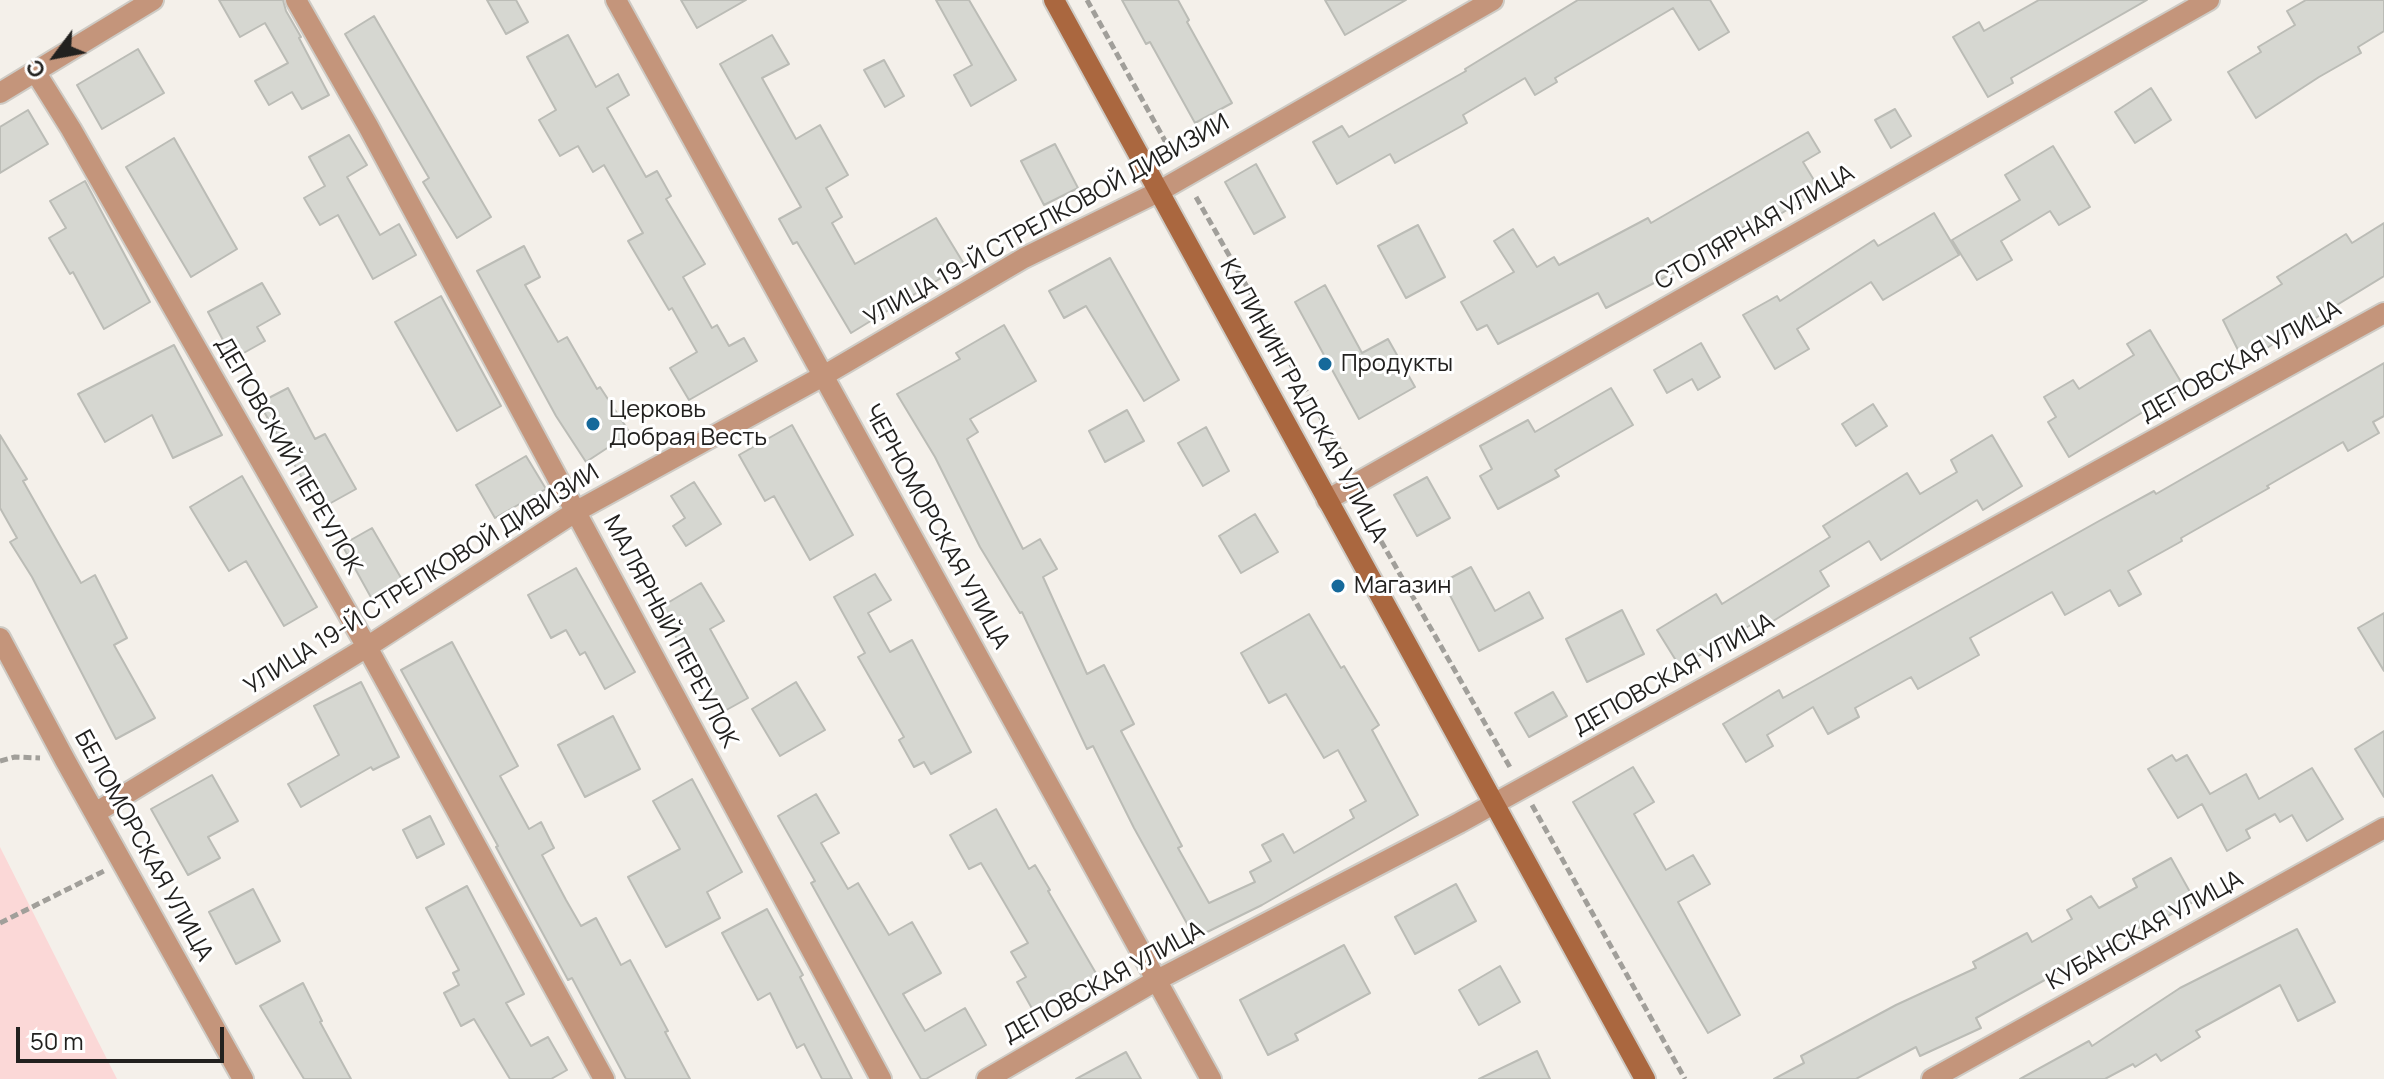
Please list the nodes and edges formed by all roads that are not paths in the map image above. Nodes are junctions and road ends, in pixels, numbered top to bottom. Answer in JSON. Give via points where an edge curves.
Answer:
{"nodes":[{"id":1,"x":153,"y":0,"type":"edge"},
{"id":2,"x":296,"y":0,"type":"edge"},
{"id":3,"x":616,"y":0,"type":"edge"},
{"id":4,"x":1054,"y":0,"type":"edge"},
{"id":5,"x":1493,"y":0,"type":"edge"},
{"id":6,"x":2209,"y":0,"type":"edge"},
{"id":7,"x":36,"y":73,"type":"junction"},
{"id":8,"x":0,"y":93,"type":"edge"},
{"id":9,"x":1158,"y":192,"type":"junction"},
{"id":10,"x":2384,"y":313,"type":"edge"},
{"id":11,"x":823,"y":376,"type":"junction"},
{"id":12,"x":1327,"y":500,"type":"junction"},
{"id":13,"x":575,"y":512,"type":"junction"},
{"id":14,"x":0,"y":638,"type":"edge"},
{"id":15,"x":367,"y":647,"type":"junction"},
{"id":16,"x":1494,"y":803,"type":"junction"},
{"id":17,"x":95,"y":813,"type":"junction"},
{"id":18,"x":2384,"y":828,"type":"edge"},
{"id":19,"x":1157,"y":980,"type":"junction"},
{"id":20,"x":243,"y":1079,"type":"edge"},
{"id":21,"x":604,"y":1079,"type":"edge"},
{"id":22,"x":881,"y":1079,"type":"edge"},
{"id":23,"x":987,"y":1079,"type":"edge"},
{"id":24,"x":1211,"y":1079,"type":"edge"},
{"id":25,"x":1645,"y":1079,"type":"edge"},
{"id":26,"x":1932,"y":1079,"type":"edge"}],
"edges":[{"from":1,"to":7,"type":"street"},
{"from":2,"to":13,"type":"street","name":"МАЛЯРНЫЙ ПЕРЕУЛОК"},
{"from":3,"to":11,"type":"street","name":"ЧЕРНОМОРСКАЯ УЛИЦА"},
{"from":4,"to":9,"type":"main road","name":"КАЛИНИНГРАДСКАЯ УЛИЦА"},
{"from":5,"to":9,"type":"street","name":"УЛИЦА 19-Й СТРЕЛКОВОЙ ДИВИЗИИ"},
{"from":6,"to":12,"type":"street","name":"СТОЛЯРНАЯ УЛИЦА"},
{"from":7,"to":8,"type":"street"},
{"from":7,"to":15,"type":"street","name":"ДЕПОВСКИЙ ПЕРЕУЛОК"},
{"from":9,"to":11,"type":"street","name":"УЛИЦА 19-Й СТРЕЛКОВОЙ ДИВИЗИИ","via":[[1024,258]]},
{"from":9,"to":12,"type":"main road","name":"КАЛИНИНГРАДСКАЯ УЛИЦА"},
{"from":10,"to":16,"type":"street","name":"ДЕПОВСКАЯ УЛИЦА"},
{"from":11,"to":13,"type":"street","name":"УЛИЦА 19-Й СТРЕЛКОВОЙ ДИВИЗИИ"},
{"from":11,"to":19,"type":"street","name":"ЧЕРНОМОРСКАЯ УЛИЦА"},
{"from":12,"to":16,"type":"main road","name":"КАЛИНИНГРАДСКАЯ УЛИЦА"},
{"from":13,"to":15,"type":"street","name":"УЛИЦА 19-Й СТРЕЛКОВОЙ ДИВИЗИИ"},
{"from":13,"to":22,"type":"street","name":"МАЛЯРНЫЙ ПЕРЕУЛОК"},
{"from":14,"to":17,"type":"street","name":"БЕЛОМОРСКАЯ УЛИЦА"},
{"from":15,"to":17,"type":"street","name":"УЛИЦА 19-Й СТРЕЛКОВОЙ ДИВИЗИИ"},
{"from":15,"to":21,"type":"street","name":"ДЕПОВСКИЙ ПЕРЕУЛОК"},
{"from":16,"to":19,"type":"street","name":"ДЕПОВСКАЯ УЛИЦА"},
{"from":16,"to":25,"type":"main road","name":"КАЛИНИНГРАДСКАЯ УЛИЦА"},
{"from":17,"to":20,"type":"street","name":"БЕЛОМОРСКАЯ УЛИЦА"},
{"from":18,"to":26,"type":"street","name":"КУБАНСКАЯ УЛИЦА"},
{"from":19,"to":23,"type":"street","name":"ДЕПОВСКАЯ УЛИЦА"},
{"from":19,"to":24,"type":"street","name":"ЧЕРНОМОРСКАЯ УЛИЦА"}]}
